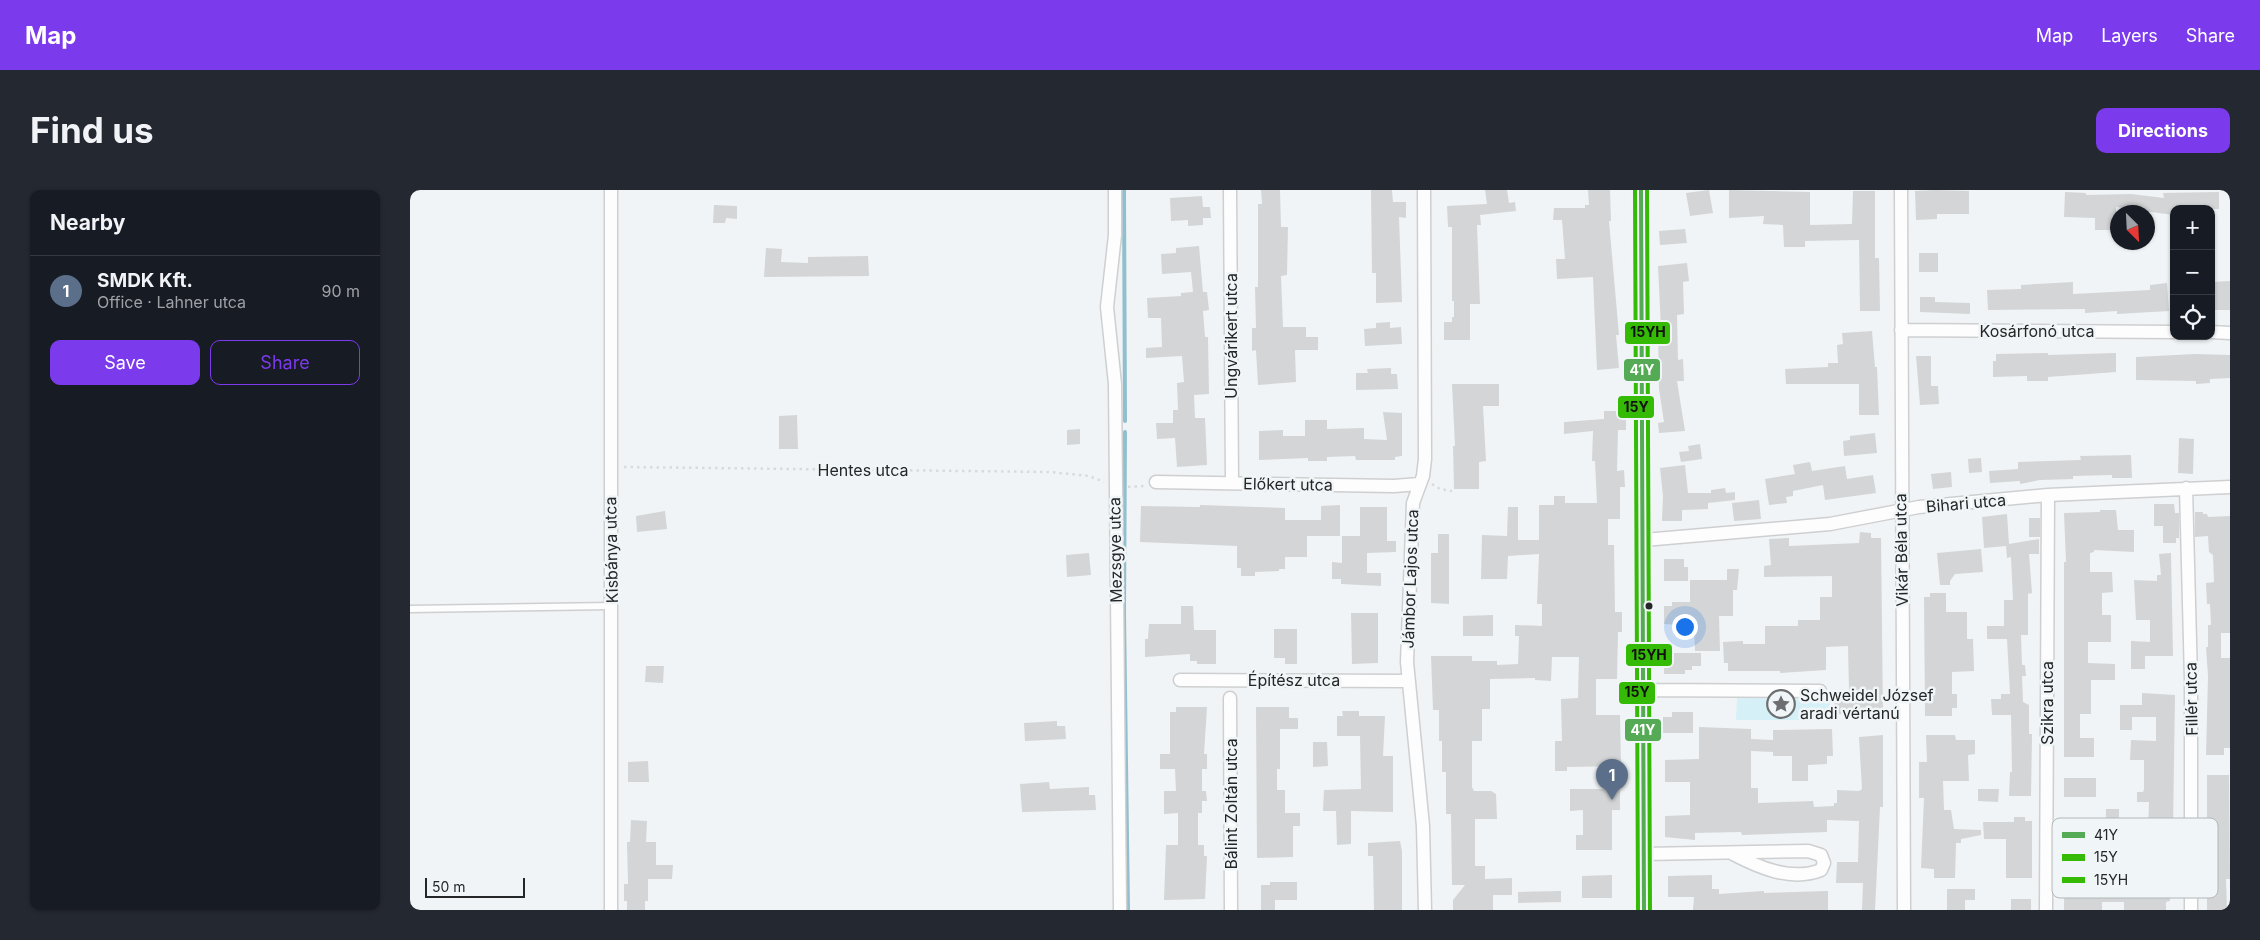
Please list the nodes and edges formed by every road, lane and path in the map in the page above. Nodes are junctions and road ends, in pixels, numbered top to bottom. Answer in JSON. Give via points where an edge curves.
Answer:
{"nodes":[{"id":1,"x":611,"y":190,"type":"edge"},
{"id":2,"x":1115,"y":190,"type":"edge"},
{"id":3,"x":1230,"y":190,"type":"edge"},
{"id":4,"x":1424,"y":190,"type":"edge"},
{"id":5,"x":1642,"y":190,"type":"edge"},
{"id":6,"x":1901,"y":190,"type":"edge"},
{"id":7,"x":1901,"y":330,"type":"junction"},
{"id":8,"x":2170,"y":332,"type":"edge"},
{"id":9,"x":2215,"y":332,"type":"edge"},
{"id":10,"x":2230,"y":333,"type":"edge"},
{"id":11,"x":610,"y":466,"type":"junction"},
{"id":12,"x":1156,"y":482,"type":"dead end"},
{"id":13,"x":1232,"y":482,"type":"junction"},
{"id":14,"x":1419,"y":484,"type":"junction"},
{"id":15,"x":1114,"y":486,"type":"junction"},
{"id":16,"x":2230,"y":487,"type":"edge"},
{"id":17,"x":2186,"y":488,"type":"junction"},
{"id":18,"x":2048,"y":495,"type":"junction"},
{"id":19,"x":1901,"y":510,"type":"junction"},
{"id":20,"x":1644,"y":540,"type":"junction"},
{"id":21,"x":611,"y":606,"type":"junction"},
{"id":22,"x":410,"y":609,"type":"edge"},
{"id":23,"x":1180,"y":680,"type":"dead end"},
{"id":24,"x":1409,"y":681,"type":"junction"},
{"id":25,"x":1643,"y":690,"type":"junction"},
{"id":26,"x":1820,"y":691,"type":"dead end"},
{"id":27,"x":1230,"y":698,"type":"dead end"},
{"id":28,"x":2191,"y":818,"type":"edge"},
{"id":29,"x":1644,"y":854,"type":"junction"},
{"id":30,"x":1733,"y":854,"type":"junction"},
{"id":31,"x":611,"y":910,"type":"edge"},
{"id":32,"x":1120,"y":910,"type":"edge"},
{"id":33,"x":1231,"y":910,"type":"edge"},
{"id":34,"x":1425,"y":910,"type":"edge"},
{"id":35,"x":1644,"y":910,"type":"edge"},
{"id":36,"x":1904,"y":910,"type":"edge"},
{"id":37,"x":2046,"y":910,"type":"edge"}],
"edges":[{"from":1,"to":11,"type":"street","name":"Kisbánya utca"},
{"from":2,"to":15,"type":"street","name":"Mezsgye utca","via":[[1115,235],[1108,307],[1114,367]]},
{"from":3,"to":13,"type":"street","name":"Ungvárikert utca"},
{"from":4,"to":14,"type":"street","name":"Jámbor Lajos utca","via":[[1425,460]]},
{"from":5,"to":20,"type":"street"},
{"from":6,"to":7,"type":"street","name":"Vikár Béla utca"},
{"from":7,"to":8,"type":"street","name":"Kosárfonó utca"},
{"from":7,"to":19,"type":"street","name":"Vikár Béla utca"},
{"from":9,"to":10,"type":"street"},
{"from":11,"to":15,"type":"path","name":"Hentes utca","via":[[1070,472]]},
{"from":11,"to":21,"type":"street","name":"Kisbánya utca"},
{"from":12,"to":13,"type":"street","name":"Előkert utca"},
{"from":13,"to":14,"type":"street","name":"Előkert utca"},
{"from":14,"to":24,"type":"street","name":"Jámbor Lajos utca","via":[[1413,503],[1410,535]]},
{"from":15,"to":32,"type":"street","name":"Mezsgye utca"},
{"from":16,"to":17,"type":"street","name":"Bihari utca"},
{"from":17,"to":18,"type":"street","name":"Bihari utca"},
{"from":17,"to":28,"type":"street","name":"Fillér utca"},
{"from":18,"to":19,"type":"street","name":"Bihari utca"},
{"from":18,"to":37,"type":"street","name":"Szikra utca"},
{"from":19,"to":20,"type":"street","name":"Bihari utca","via":[[1830,524]]},
{"from":19,"to":36,"type":"street","name":"Vikár Béla utca"},
{"from":20,"to":25,"type":"street"},
{"from":21,"to":22,"type":"lane"},
{"from":21,"to":31,"type":"street","name":"Kisbánya utca"},
{"from":23,"to":24,"type":"street","name":"Építész utca"},
{"from":24,"to":34,"type":"street","name":"Jámbor Lajos utca","via":[[1423,826]]},
{"from":25,"to":26,"type":"street"},
{"from":25,"to":29,"type":"street"},
{"from":27,"to":33,"type":"street","name":"Bálint Zoltán utca"},
{"from":29,"to":30,"type":"street"},
{"from":29,"to":35,"type":"street"},
{"from":30,"to":30,"type":"street","via":[[1814,852],[1821,855],[1824,862],[1820,870],[1814,872],[1779,872]]}]}
